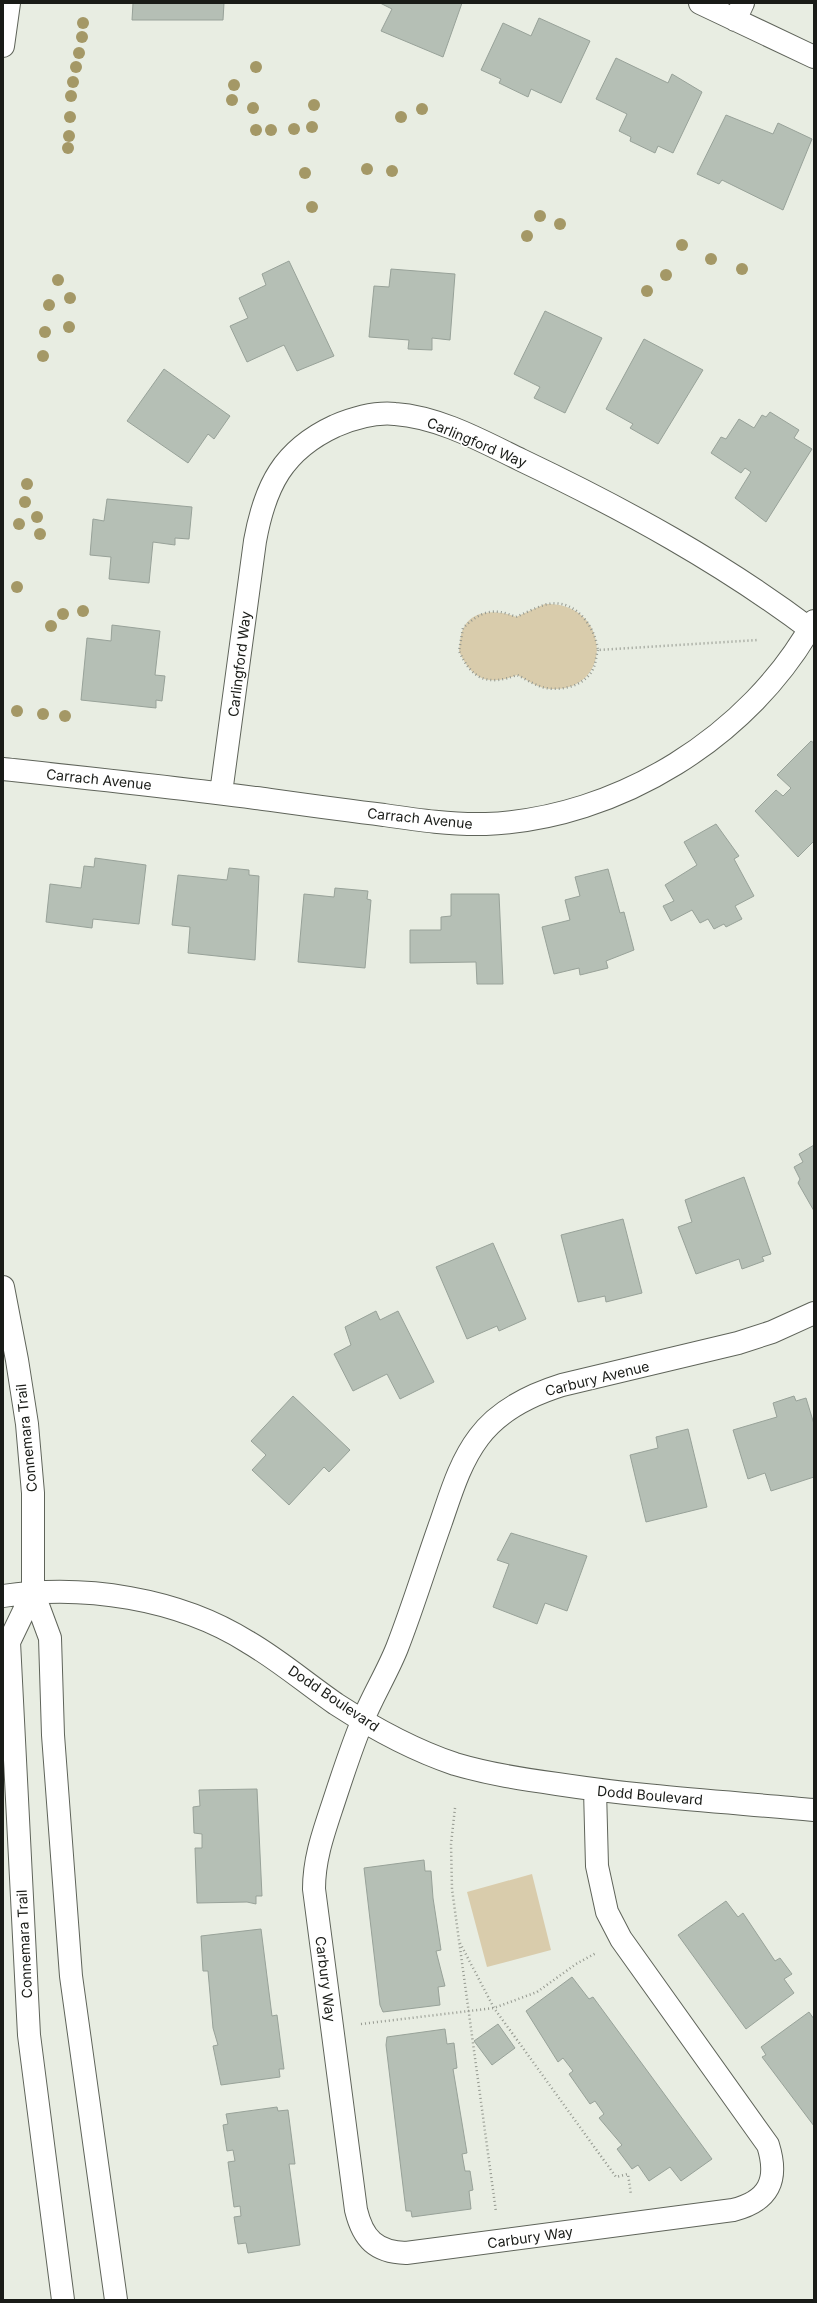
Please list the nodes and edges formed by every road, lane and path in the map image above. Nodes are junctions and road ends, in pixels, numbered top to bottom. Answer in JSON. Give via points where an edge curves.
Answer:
{"nodes":[{"id":1,"x":9,"y":3,"type":"edge"},
{"id":2,"x":700,"y":3,"type":"edge"},
{"id":3,"x":739,"y":11,"type":"edge"},
{"id":4,"x":3,"y":46,"type":"edge"},
{"id":5,"x":814,"y":57,"type":"edge"},
{"id":6,"x":813,"y":627,"type":"edge"},
{"id":7,"x":758,"y":640,"type":"dead end"},
{"id":8,"x":598,"y":650,"type":"junction"},
{"id":9,"x":3,"y":768,"type":"edge"},
{"id":10,"x":221,"y":793,"type":"junction"},
{"id":11,"x":3,"y":1287,"type":"edge"},
{"id":12,"x":814,"y":1313,"type":"edge"},
{"id":13,"x":32,"y":1592,"type":"junction"},
{"id":14,"x":3,"y":1596,"type":"edge"},
{"id":15,"x":362,"y":1721,"type":"junction"},
{"id":16,"x":595,"y":1790,"type":"junction"},
{"id":17,"x":455,"y":1808,"type":"dead end"},
{"id":18,"x":814,"y":1810,"type":"edge"},
{"id":19,"x":621,"y":1939,"type":"junction"},
{"id":20,"x":459,"y":1940,"type":"junction"},
{"id":21,"x":494,"y":2008,"type":"junction"},
{"id":22,"x":469,"y":2012,"type":"junction"},
{"id":23,"x":332,"y":2027,"type":"junction"},
{"id":24,"x":635,"y":2223,"type":"junction"},
{"id":25,"x":500,"y":2241,"type":"junction"},
{"id":26,"x":64,"y":2300,"type":"edge"},
{"id":27,"x":116,"y":2300,"type":"edge"}],
"edges":[{"from":1,"to":4,"type":"street"},
{"from":2,"to":3,"type":"street"},
{"from":3,"to":5,"type":"street"},
{"from":6,"to":10,"type":"street","name":"Carrach Avenue","via":[[765,689],[701,748],[644,783],[575,808],[538,817],[487,824],[452,823]]},
{"from":6,"to":10,"type":"street","name":"Carlingford Way","via":[[691,548],[587,491],[453,429],[395,414],[366,416],[315,435],[296,450],[280,469],[268,491],[255,541]]},
{"from":7,"to":8,"type":"path"},
{"from":8,"to":8,"type":"path","via":[[596,637],[581,613],[558,604],[545,604],[516,617],[505,612],[481,613],[463,628],[459,651],[473,674],[484,679],[490,681],[517,675],[550,689],[567,688],[580,681],[593,669]]},
{"from":9,"to":10,"type":"street","name":"Carrach Avenue"},
{"from":11,"to":13,"type":"street","name":"Connemara Trail","via":[[27,1424],[33,1493]]},
{"from":12,"to":15,"type":"street","name":"Carbury Avenue","via":[[772,1332],[738,1343],[536,1393],[495,1420],[479,1437],[465,1459],[397,1649]]},
{"from":13,"to":14,"type":"street","name":"Dodd Boulevard"},
{"from":13,"to":15,"type":"street","name":"Dodd Boulevard","via":[[94,1594],[127,1599],[166,1606],[206,1620],[247,1640]]},
{"from":13,"to":26,"type":"street","name":"Connemara Trail","via":[[9,1642],[29,2035]]},
{"from":13,"to":27,"type":"street","name":"Connemara Trail","via":[[50,1638],[53,1735],[71,1976]]},
{"from":15,"to":16,"type":"street","name":"Dodd Boulevard","via":[[417,1749],[491,1774]]},
{"from":15,"to":23,"type":"street","name":"Carbury Way","via":[[317,1852],[314,1870],[314,1889]]},
{"from":16,"to":18,"type":"street","name":"Dodd Boulevard"},
{"from":16,"to":19,"type":"street","name":"Carbury Way","via":[[597,1866],[607,1912]]},
{"from":17,"to":20,"type":"path","via":[[451,1844],[452,1881]]},
{"from":19,"to":21,"type":"path","via":[[576,1964],[537,1992]]},
{"from":19,"to":24,"type":"street","name":"Carbury Way","via":[[768,2145],[773,2160],[772,2177],[766,2191],[757,2201],[745,2207]]},
{"from":20,"to":21,"type":"path"},
{"from":20,"to":22,"type":"path"},
{"from":21,"to":22,"type":"path"},
{"from":21,"to":24,"type":"path","via":[[616,2177],[628,2174]]},
{"from":22,"to":23,"type":"path"},
{"from":22,"to":25,"type":"path"},
{"from":23,"to":25,"type":"street","name":"Carbury Way","via":[[356,2210],[358,2220],[369,2240],[379,2248],[392,2253]]},
{"from":24,"to":25,"type":"street","name":"Carbury Way"}]}
